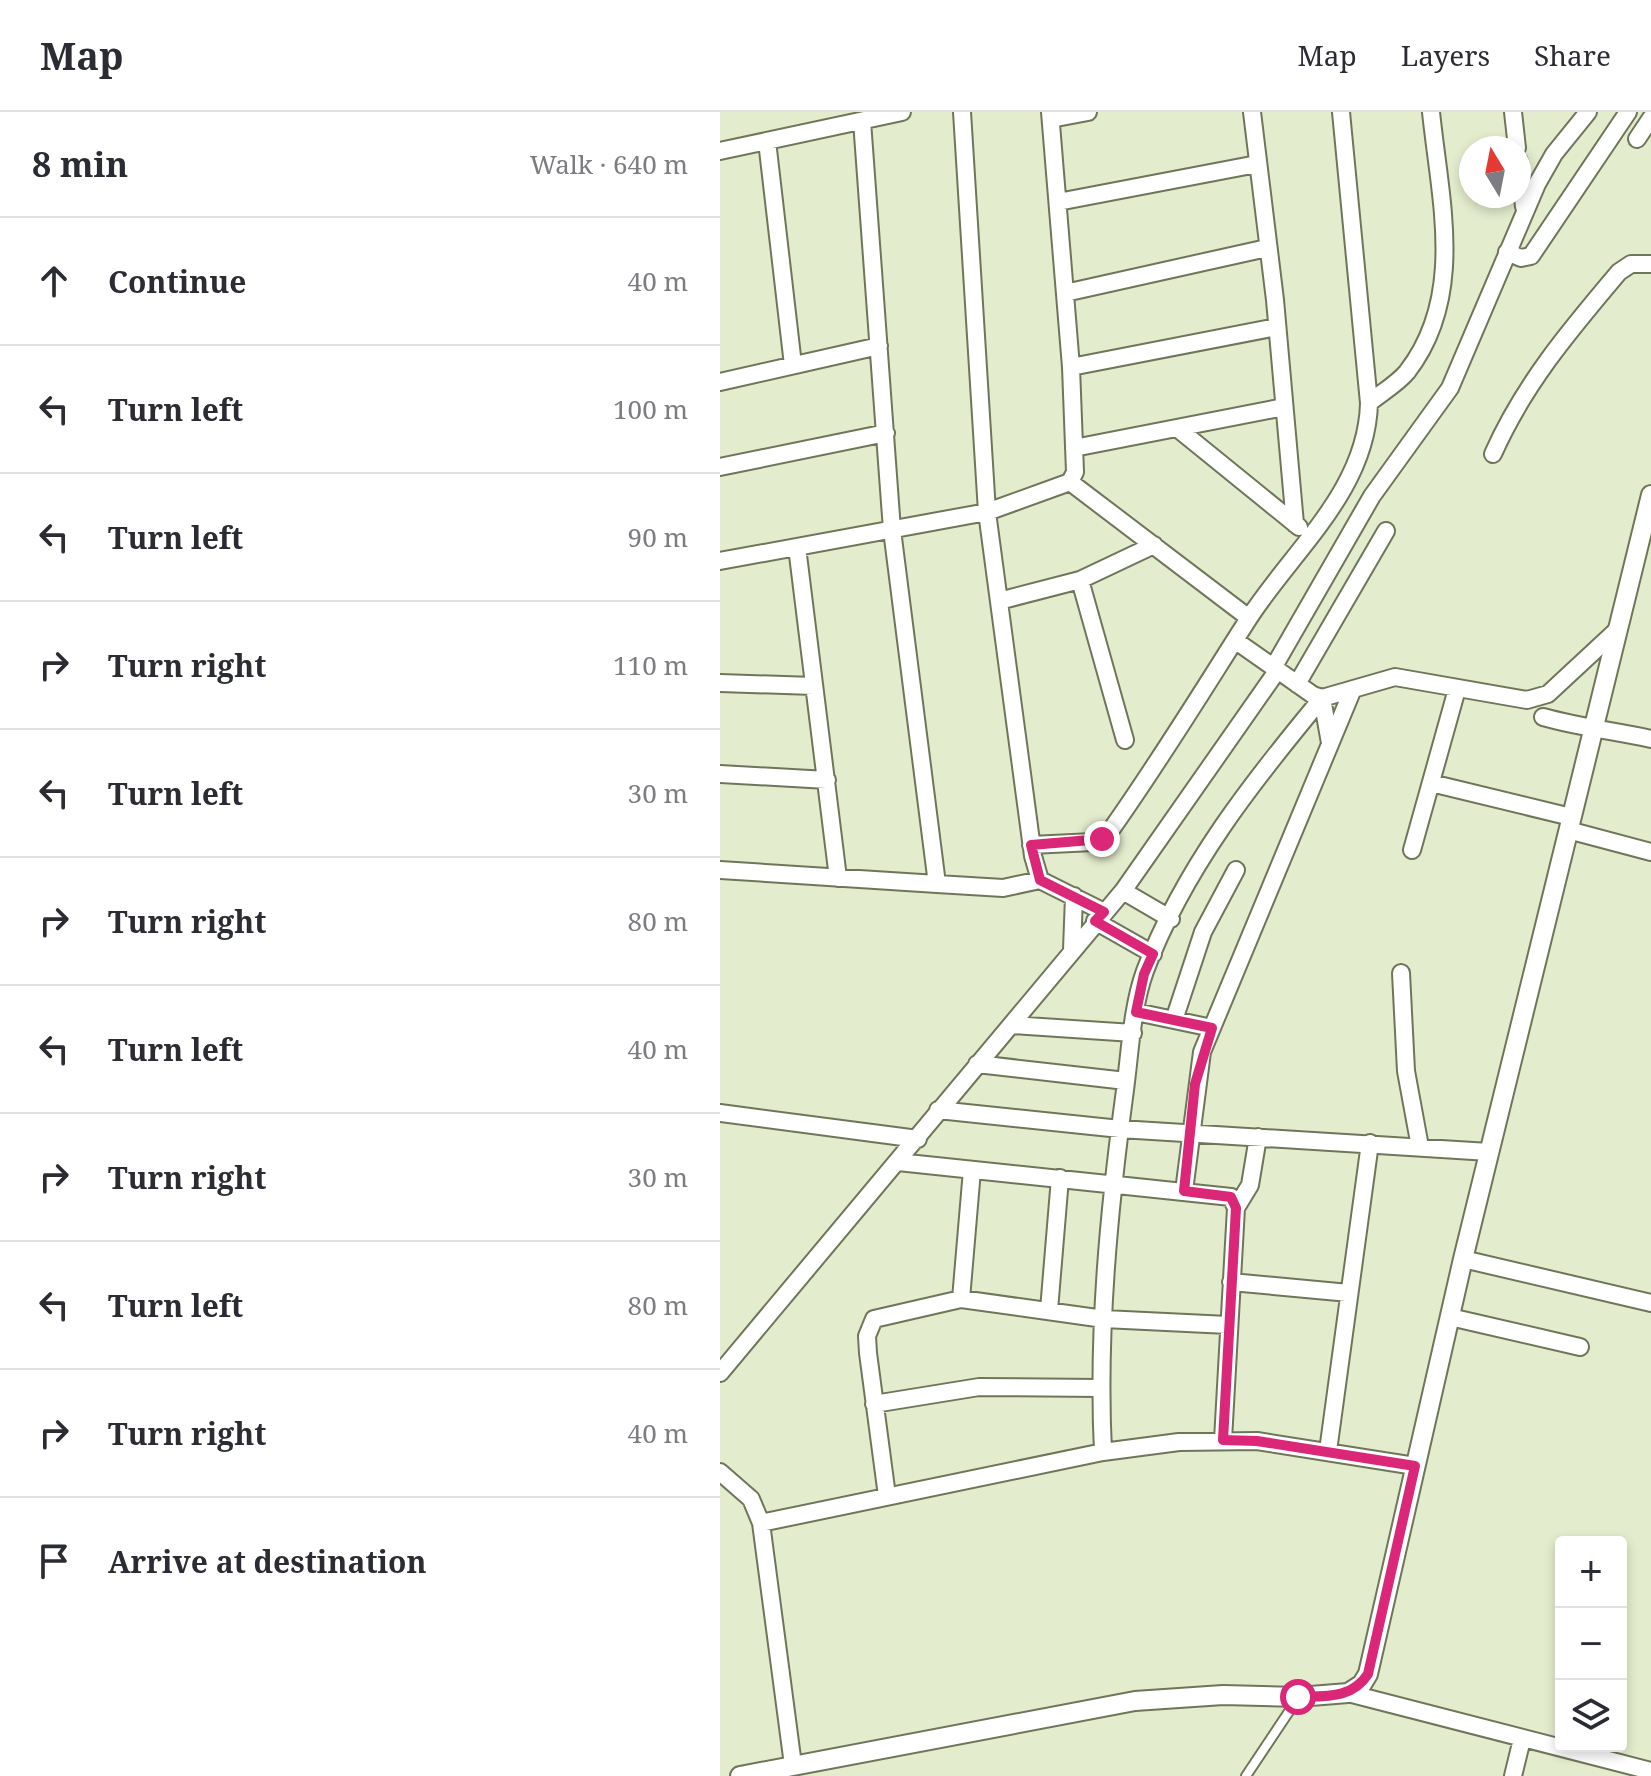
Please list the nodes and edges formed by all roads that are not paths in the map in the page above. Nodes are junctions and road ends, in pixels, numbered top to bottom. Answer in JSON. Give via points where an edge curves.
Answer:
{"nodes":[{"id":1,"x":902,"y":112,"type":"edge"},
{"id":2,"x":962,"y":112,"type":"edge"},
{"id":3,"x":1088,"y":112,"type":"edge"},
{"id":4,"x":1252,"y":112,"type":"edge"},
{"id":5,"x":1341,"y":112,"type":"edge"},
{"id":6,"x":1431,"y":112,"type":"edge"},
{"id":7,"x":1513,"y":112,"type":"edge"},
{"id":8,"x":1588,"y":112,"type":"edge"},
{"id":9,"x":1628,"y":112,"type":"edge"},
{"id":10,"x":1050,"y":116,"type":"edge"},
{"id":11,"x":1651,"y":118,"type":"edge"},
{"id":12,"x":862,"y":121,"type":"junction"},
{"id":13,"x":1516,"y":136,"type":"edge"},
{"id":14,"x":1637,"y":139,"type":"dead end"},
{"id":15,"x":767,"y":141,"type":"junction"},
{"id":16,"x":720,"y":151,"type":"edge"},
{"id":17,"x":1257,"y":164,"type":"junction"},
{"id":18,"x":1058,"y":202,"type":"junction"},
{"id":19,"x":1525,"y":210,"type":"joint"},
{"id":20,"x":1267,"y":248,"type":"junction"},
{"id":21,"x":1507,"y":252,"type":"junction"},
{"id":22,"x":1651,"y":264,"type":"edge"},
{"id":23,"x":1065,"y":293,"type":"junction"},
{"id":24,"x":1277,"y":327,"type":"junction"},
{"id":25,"x":879,"y":346,"type":"junction"},
{"id":26,"x":793,"y":365,"type":"junction"},
{"id":27,"x":1071,"y":367,"type":"junction"},
{"id":28,"x":720,"y":382,"type":"edge"},
{"id":29,"x":1369,"y":403,"type":"junction"},
{"id":30,"x":1284,"y":407,"type":"junction"},
{"id":31,"x":1177,"y":428,"type":"junction"},
{"id":32,"x":886,"y":433,"type":"junction"},
{"id":33,"x":1074,"y":448,"type":"junction"},
{"id":34,"x":1493,"y":454,"type":"dead end"},
{"id":35,"x":720,"y":467,"type":"edge"},
{"id":36,"x":1070,"y":482,"type":"junction"},
{"id":37,"x":1651,"y":495,"type":"edge"},
{"id":38,"x":987,"y":512,"type":"junction"},
{"id":39,"x":1295,"y":524,"type":"junction"},
{"id":40,"x":892,"y":530,"type":"junction"},
{"id":41,"x":1386,"y":531,"type":"dead end"},
{"id":42,"x":1310,"y":536,"type":"junction"},
{"id":43,"x":1154,"y":545,"type":"junction"},
{"id":44,"x":797,"y":547,"type":"junction"},
{"id":45,"x":720,"y":561,"type":"edge"},
{"id":46,"x":1080,"y":580,"type":"junction"},
{"id":47,"x":999,"y":601,"type":"junction"},
{"id":48,"x":1249,"y":618,"type":"junction"},
{"id":49,"x":1618,"y":629,"type":"junction"},
{"id":50,"x":1236,"y":641,"type":"junction"},
{"id":51,"x":1275,"y":669,"type":"junction"},
{"id":52,"x":720,"y":683,"type":"edge"},
{"id":53,"x":1297,"y":684,"type":"junction"},
{"id":54,"x":814,"y":686,"type":"junction"},
{"id":55,"x":1353,"y":689,"type":"junction"},
{"id":56,"x":1457,"y":689,"type":"junction"},
{"id":57,"x":1322,"y":698,"type":"junction"},
{"id":58,"x":1543,"y":717,"type":"dead end"},
{"id":59,"x":1594,"y":727,"type":"junction"},
{"id":60,"x":1651,"y":739,"type":"edge"},
{"id":61,"x":1125,"y":740,"type":"dead end"},
{"id":62,"x":1331,"y":745,"type":"junction"},
{"id":63,"x":720,"y":774,"type":"edge"},
{"id":64,"x":827,"y":780,"type":"junction"},
{"id":65,"x":1431,"y":783,"type":"junction"},
{"id":66,"x":1570,"y":824,"type":"junction"},
{"id":67,"x":1031,"y":845,"type":"junction"},
{"id":68,"x":1412,"y":850,"type":"dead end"},
{"id":69,"x":1651,"y":852,"type":"edge"},
{"id":70,"x":720,"y":870,"type":"edge"},
{"id":71,"x":1236,"y":870,"type":"dead end"},
{"id":72,"x":838,"y":878,"type":"junction"},
{"id":73,"x":1040,"y":880,"type":"junction"},
{"id":74,"x":937,"y":884,"type":"junction"},
{"id":75,"x":1123,"y":891,"type":"junction"},
{"id":76,"x":1074,"y":896,"type":"junction"},
{"id":77,"x":1100,"y":916,"type":"junction"},
{"id":78,"x":1171,"y":919,"type":"junction"},
{"id":79,"x":1072,"y":951,"type":"junction"},
{"id":80,"x":1153,"y":954,"type":"junction"},
{"id":81,"x":1401,"y":973,"type":"dead end"},
{"id":82,"x":1136,"y":1012,"type":"junction"},
{"id":83,"x":1174,"y":1020,"type":"junction"},
{"id":84,"x":1011,"y":1025,"type":"junction"},
{"id":85,"x":1212,"y":1028,"type":"junction"},
{"id":86,"x":1133,"y":1033,"type":"junction"},
{"id":87,"x":977,"y":1064,"type":"junction"},
{"id":88,"x":1126,"y":1081,"type":"junction"},
{"id":89,"x":938,"y":1110,"type":"junction"},
{"id":90,"x":720,"y":1113,"type":"edge"},
{"id":91,"x":1120,"y":1129,"type":"junction"},
{"id":92,"x":1189,"y":1134,"type":"junction"},
{"id":93,"x":1258,"y":1137,"type":"junction"},
{"id":94,"x":918,"y":1139,"type":"junction"},
{"id":95,"x":1370,"y":1143,"type":"junction"},
{"id":96,"x":1420,"y":1147,"type":"junction"},
{"id":97,"x":1489,"y":1152,"type":"junction"},
{"id":98,"x":898,"y":1162,"type":"junction"},
{"id":99,"x":972,"y":1170,"type":"junction"},
{"id":100,"x":1060,"y":1178,"type":"junction"},
{"id":101,"x":1114,"y":1184,"type":"junction"},
{"id":102,"x":1184,"y":1191,"type":"junction"},
{"id":103,"x":1236,"y":1208,"type":"junction"},
{"id":104,"x":1463,"y":1259,"type":"junction"},
{"id":105,"x":1231,"y":1282,"type":"junction"},
{"id":106,"x":1349,"y":1293,"type":"junction"},
{"id":107,"x":961,"y":1299,"type":"junction"},
{"id":108,"x":1651,"y":1303,"type":"edge"},
{"id":109,"x":1049,"y":1310,"type":"junction"},
{"id":110,"x":1450,"y":1317,"type":"junction"},
{"id":111,"x":1104,"y":1319,"type":"junction"},
{"id":112,"x":1228,"y":1325,"type":"junction"},
{"id":113,"x":1580,"y":1347,"type":"dead end"},
{"id":114,"x":720,"y":1373,"type":"edge"},
{"id":115,"x":1100,"y":1388,"type":"junction"},
{"id":116,"x":874,"y":1404,"type":"junction"},
{"id":117,"x":1223,"y":1440,"type":"junction"},
{"id":118,"x":1328,"y":1451,"type":"junction"},
{"id":119,"x":1103,"y":1452,"type":"junction"},
{"id":120,"x":1415,"y":1466,"type":"junction"},
{"id":121,"x":720,"y":1472,"type":"edge"},
{"id":122,"x":887,"y":1496,"type":"junction"},
{"id":123,"x":761,"y":1523,"type":"junction"},
{"id":124,"x":1348,"y":1693,"type":"junction"},
{"id":125,"x":1298,"y":1697,"type":"junction"},
{"id":126,"x":1522,"y":1739,"type":"junction"},
{"id":127,"x":793,"y":1765,"type":"junction"},
{"id":128,"x":1651,"y":1771,"type":"edge"},
{"id":129,"x":749,"y":1775,"type":"edge"},
{"id":130,"x":1246,"y":1776,"type":"edge"},
{"id":131,"x":1513,"y":1776,"type":"edge"}],
"edges":[{"from":1,"to":12,"type":"street"},
{"from":2,"to":38,"type":"street"},
{"from":3,"to":10,"type":"street"},
{"from":4,"to":17,"type":"street"},
{"from":5,"to":29,"type":"street"},
{"from":6,"to":29,"type":"street","via":[[1445,287],[1408,370]]},
{"from":7,"to":13,"type":"street"},
{"from":8,"to":19,"type":"street","via":[[1554,154]]},
{"from":9,"to":21,"type":"street","via":[[1531,256]]},
{"from":10,"to":18,"type":"street"},
{"from":11,"to":14,"type":"street"},
{"from":12,"to":15,"type":"street"},
{"from":12,"to":25,"type":"street"},
{"from":15,"to":16,"type":"street"},
{"from":15,"to":26,"type":"street"},
{"from":17,"to":18,"type":"street"},
{"from":17,"to":20,"type":"street"},
{"from":18,"to":23,"type":"street"},
{"from":19,"to":21,"type":"street"},
{"from":20,"to":23,"type":"street"},
{"from":20,"to":24,"type":"street"},
{"from":21,"to":51,"type":"street","via":[[1450,388],[1363,510]]},
{"from":22,"to":34,"type":"street","via":[[1631,264],[1619,272],[1553,350],[1510,415]]},
{"from":23,"to":27,"type":"street"},
{"from":24,"to":27,"type":"street"},
{"from":24,"to":30,"type":"street"},
{"from":25,"to":26,"type":"street"},
{"from":25,"to":32,"type":"street"},
{"from":26,"to":28,"type":"street"},
{"from":27,"to":33,"type":"street"},
{"from":29,"to":42,"type":"street","via":[[1354,470]]},
{"from":30,"to":31,"type":"street"},
{"from":30,"to":39,"type":"street"},
{"from":31,"to":33,"type":"street"},
{"from":31,"to":39,"type":"street"},
{"from":32,"to":35,"type":"street"},
{"from":32,"to":40,"type":"street"},
{"from":33,"to":36,"type":"street"},
{"from":36,"to":38,"type":"street"},
{"from":36,"to":43,"type":"street"},
{"from":37,"to":49,"type":"street"},
{"from":38,"to":40,"type":"street"},
{"from":38,"to":47,"type":"street"},
{"from":39,"to":42,"type":"street"},
{"from":40,"to":44,"type":"street"},
{"from":40,"to":74,"type":"street"},
{"from":41,"to":53,"type":"street"},
{"from":42,"to":48,"type":"street"},
{"from":43,"to":46,"type":"street"},
{"from":43,"to":48,"type":"street"},
{"from":44,"to":45,"type":"street"},
{"from":44,"to":54,"type":"street"},
{"from":46,"to":47,"type":"street"},
{"from":46,"to":61,"type":"street"},
{"from":47,"to":67,"type":"street"},
{"from":48,"to":50,"type":"street"},
{"from":49,"to":56,"type":"street","via":[[1539,698],[1517,700]]},
{"from":49,"to":59,"type":"street"},
{"from":50,"to":51,"type":"street"},
{"from":50,"to":67,"type":"street","via":[[1108,834],[1093,842]]},
{"from":51,"to":53,"type":"street"},
{"from":51,"to":75,"type":"street"},
{"from":52,"to":54,"type":"street"},
{"from":53,"to":57,"type":"street"},
{"from":54,"to":64,"type":"street"},
{"from":55,"to":56,"type":"street","via":[[1395,677]]},
{"from":55,"to":57,"type":"street"},
{"from":55,"to":62,"type":"street"},
{"from":56,"to":65,"type":"street"},
{"from":57,"to":62,"type":"street"},
{"from":57,"to":78,"type":"street","via":[[1230,814]]},
{"from":58,"to":59,"type":"street"},
{"from":59,"to":60,"type":"street"},
{"from":59,"to":66,"type":"street"},
{"from":62,"to":85,"type":"street"},
{"from":63,"to":64,"type":"street"},
{"from":64,"to":72,"type":"street"},
{"from":65,"to":66,"type":"street"},
{"from":65,"to":68,"type":"street"},
{"from":66,"to":69,"type":"street"},
{"from":66,"to":97,"type":"street"},
{"from":67,"to":73,"type":"street"},
{"from":70,"to":72,"type":"street"},
{"from":71,"to":83,"type":"street","via":[[1203,932]]},
{"from":72,"to":74,"type":"street"},
{"from":73,"to":74,"type":"street","via":[[1003,888]]},
{"from":73,"to":76,"type":"street"},
{"from":75,"to":77,"type":"street"},
{"from":75,"to":78,"type":"street"},
{"from":76,"to":77,"type":"street"},
{"from":76,"to":79,"type":"street"},
{"from":77,"to":79,"type":"street"},
{"from":77,"to":80,"type":"street"},
{"from":78,"to":80,"type":"street"},
{"from":79,"to":84,"type":"street"},
{"from":80,"to":82,"type":"street"},
{"from":81,"to":96,"type":"street","via":[[1406,1071]]},
{"from":82,"to":83,"type":"street"},
{"from":82,"to":86,"type":"street"},
{"from":83,"to":85,"type":"street"},
{"from":84,"to":86,"type":"street"},
{"from":84,"to":87,"type":"street"},
{"from":85,"to":92,"type":"street","via":[[1195,1084]]},
{"from":86,"to":88,"type":"street"},
{"from":87,"to":88,"type":"street"},
{"from":87,"to":89,"type":"street"},
{"from":88,"to":91,"type":"street"},
{"from":89,"to":91,"type":"street"},
{"from":89,"to":94,"type":"street"},
{"from":90,"to":94,"type":"street"},
{"from":91,"to":92,"type":"street"},
{"from":91,"to":101,"type":"street"},
{"from":92,"to":93,"type":"street"},
{"from":92,"to":102,"type":"street"},
{"from":93,"to":95,"type":"street"},
{"from":93,"to":103,"type":"street","via":[[1250,1185]]},
{"from":94,"to":98,"type":"street"},
{"from":95,"to":96,"type":"street"},
{"from":95,"to":106,"type":"street"},
{"from":96,"to":97,"type":"street"},
{"from":97,"to":104,"type":"street"},
{"from":98,"to":99,"type":"street"},
{"from":98,"to":114,"type":"street"},
{"from":99,"to":100,"type":"street"},
{"from":99,"to":107,"type":"street"},
{"from":100,"to":101,"type":"street"},
{"from":100,"to":109,"type":"street"},
{"from":101,"to":102,"type":"street"},
{"from":101,"to":111,"type":"street"},
{"from":102,"to":103,"type":"street","via":[[1231,1197]]},
{"from":103,"to":105,"type":"street"},
{"from":104,"to":108,"type":"street"},
{"from":104,"to":110,"type":"street"},
{"from":105,"to":106,"type":"street"},
{"from":105,"to":112,"type":"street"},
{"from":106,"to":118,"type":"street"},
{"from":107,"to":109,"type":"street"},
{"from":107,"to":116,"type":"street","via":[[874,1319],[867,1336]]},
{"from":109,"to":111,"type":"street"},
{"from":110,"to":113,"type":"street"},
{"from":110,"to":120,"type":"street"},
{"from":111,"to":112,"type":"street"},
{"from":111,"to":115,"type":"street"},
{"from":112,"to":117,"type":"street"},
{"from":115,"to":116,"type":"street","via":[[979,1387]]},
{"from":115,"to":119,"type":"street"},
{"from":116,"to":122,"type":"street"},
{"from":117,"to":118,"type":"street"},
{"from":117,"to":119,"type":"street"},
{"from":118,"to":120,"type":"street"},
{"from":119,"to":122,"type":"street"},
{"from":120,"to":124,"type":"street","via":[[1368,1674]]},
{"from":121,"to":123,"type":"street","via":[[751,1499]]},
{"from":122,"to":123,"type":"street"},
{"from":123,"to":127,"type":"street"},
{"from":124,"to":125,"type":"street"},
{"from":124,"to":126,"type":"street"},
{"from":125,"to":127,"type":"street","via":[[1164,1697]]},
{"from":125,"to":130,"type":"lane"},
{"from":126,"to":128,"type":"street"},
{"from":126,"to":131,"type":"street"},
{"from":127,"to":129,"type":"street"}]}
